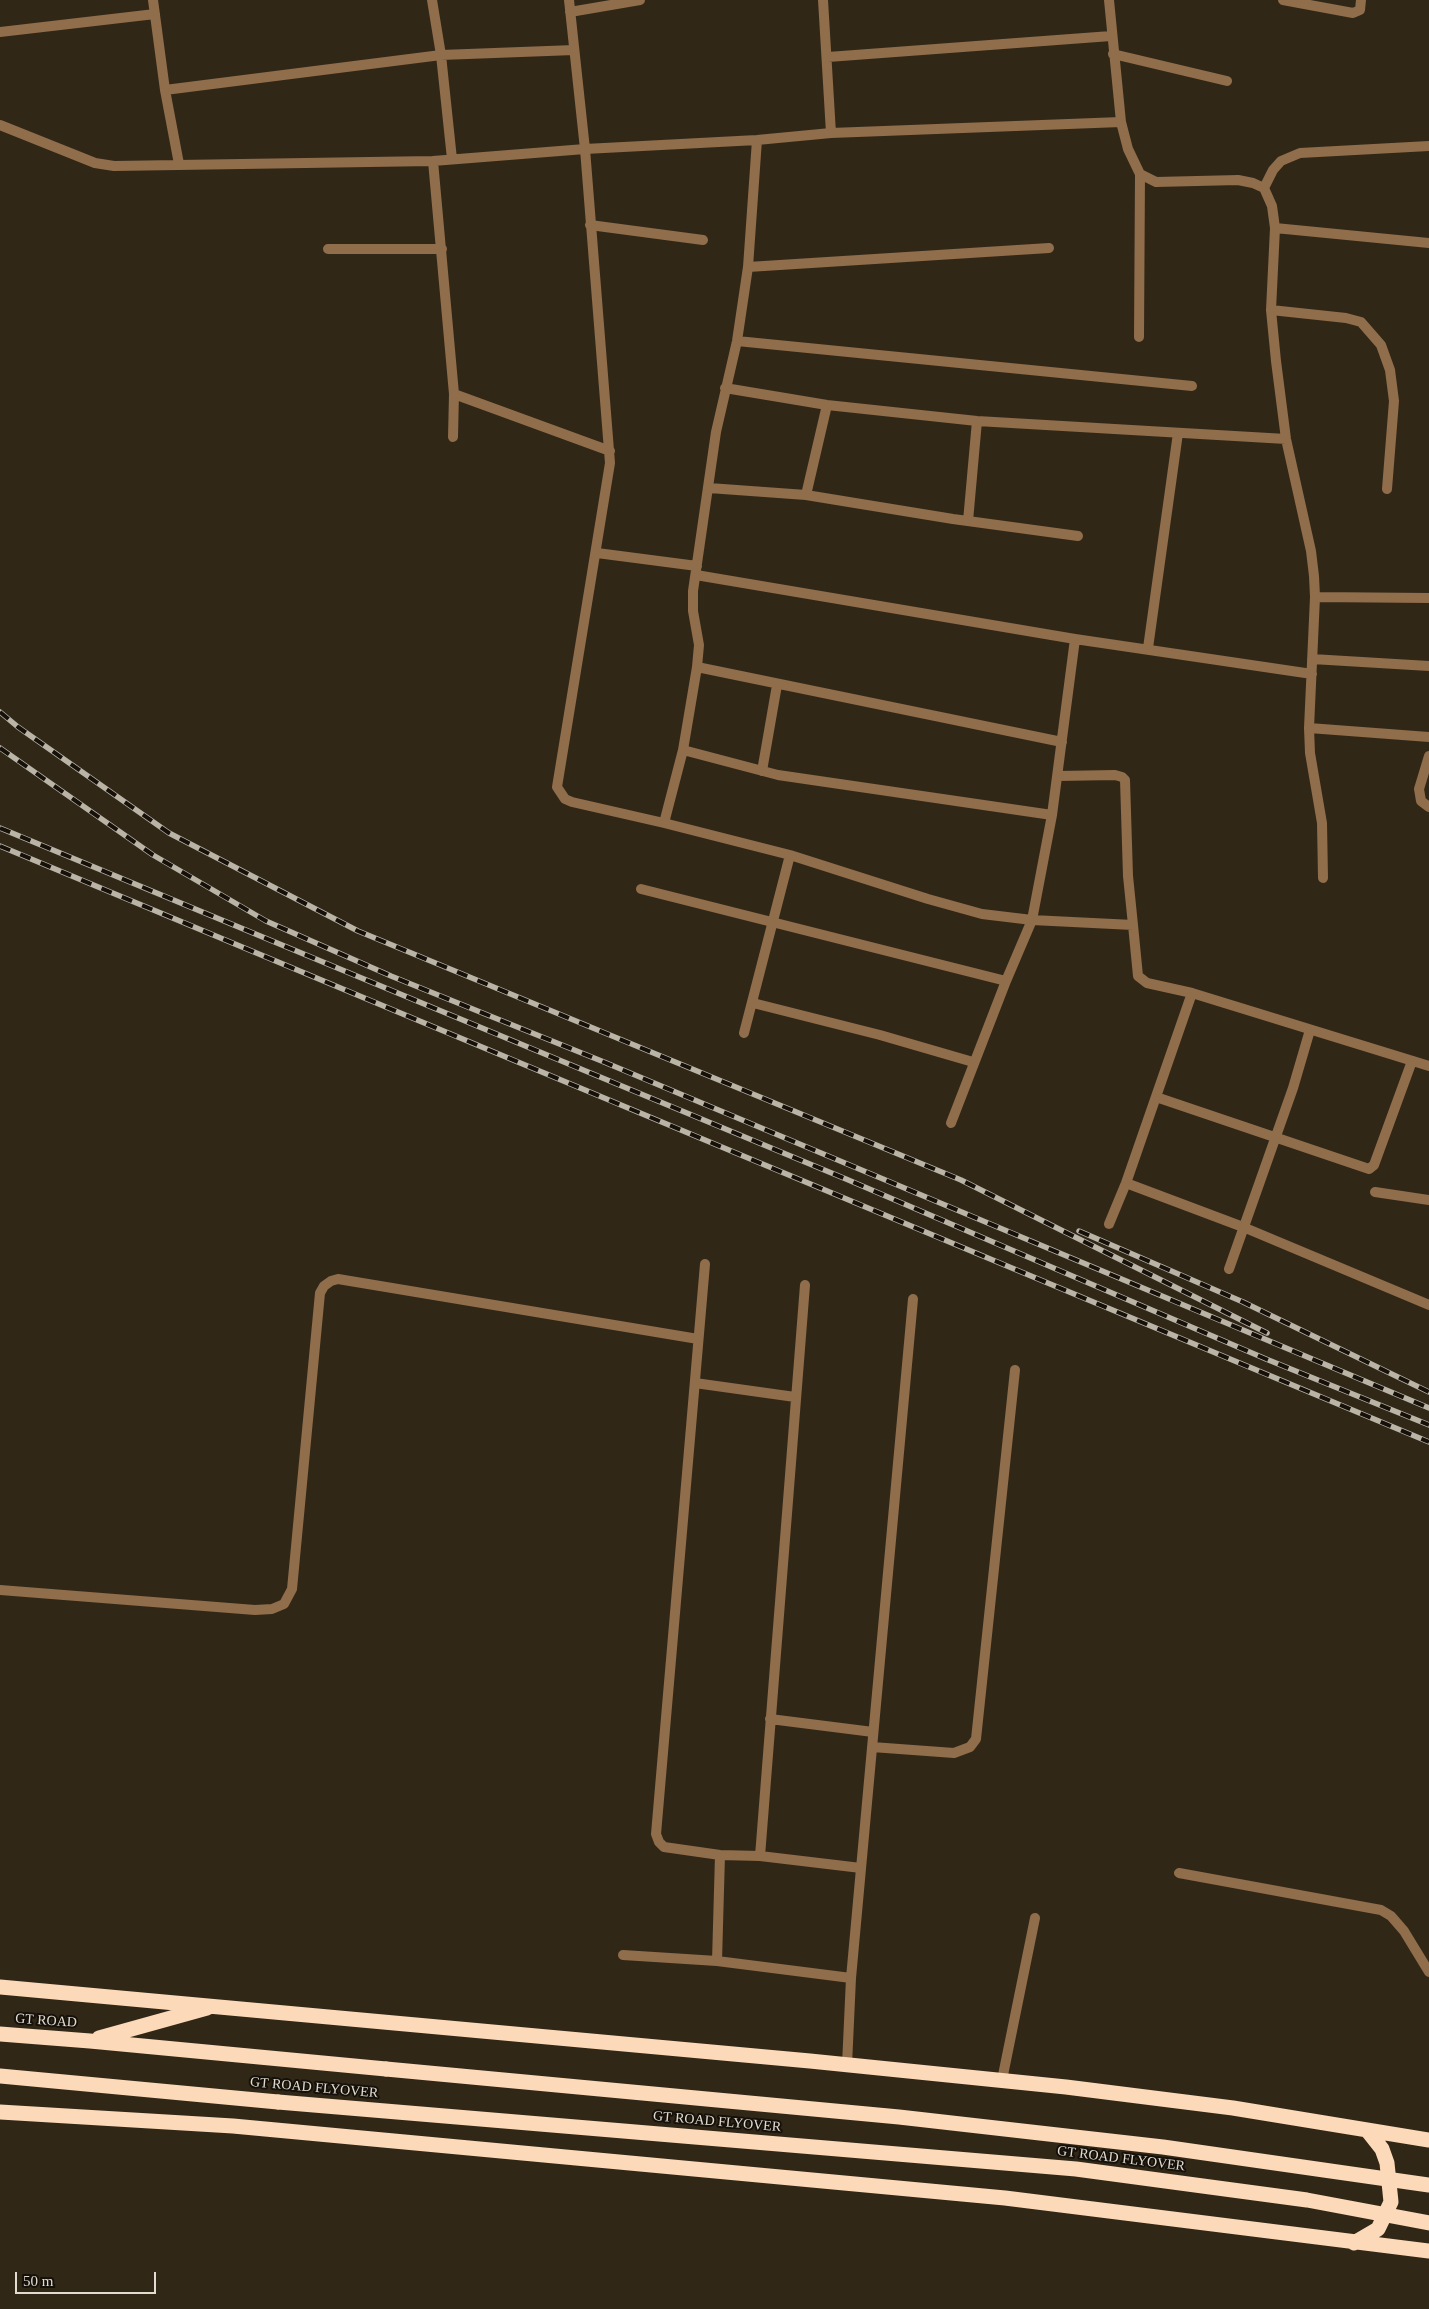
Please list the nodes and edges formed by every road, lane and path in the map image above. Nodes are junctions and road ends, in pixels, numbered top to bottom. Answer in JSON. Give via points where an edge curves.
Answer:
{"nodes":[{"id":1,"x":153,"y":0,"type":"edge"},
{"id":2,"x":432,"y":0,"type":"edge"},
{"id":3,"x":569,"y":0,"type":"edge"},
{"id":4,"x":640,"y":0,"type":"edge"},
{"id":5,"x":823,"y":0,"type":"edge"},
{"id":6,"x":1109,"y":0,"type":"edge"},
{"id":7,"x":1283,"y":0,"type":"edge"},
{"id":8,"x":1361,"y":0,"type":"edge"},
{"id":9,"x":570,"y":12,"type":"junction"},
{"id":10,"x":155,"y":14,"type":"junction"},
{"id":11,"x":0,"y":32,"type":"edge"},
{"id":12,"x":1111,"y":36,"type":"junction"},
{"id":13,"x":574,"y":50,"type":"junction"},
{"id":14,"x":1113,"y":54,"type":"junction"},
{"id":15,"x":441,"y":55,"type":"junction"},
{"id":16,"x":828,"y":57,"type":"junction"},
{"id":17,"x":1228,"y":81,"type":"dead end"},
{"id":18,"x":165,"y":90,"type":"junction"},
{"id":19,"x":1121,"y":122,"type":"junction"},
{"id":20,"x":0,"y":125,"type":"edge"},
{"id":21,"x":830,"y":133,"type":"junction"},
{"id":22,"x":757,"y":140,"type":"junction"},
{"id":23,"x":1429,"y":146,"type":"edge"},
{"id":24,"x":585,"y":149,"type":"junction"},
{"id":25,"x":452,"y":160,"type":"junction"},
{"id":26,"x":434,"y":161,"type":"junction"},
{"id":27,"x":179,"y":164,"type":"junction"},
{"id":28,"x":1140,"y":174,"type":"junction"},
{"id":29,"x":1264,"y":188,"type":"junction"},
{"id":30,"x":590,"y":225,"type":"junction"},
{"id":31,"x":1276,"y":228,"type":"junction"},
{"id":32,"x":703,"y":240,"type":"dead end"},
{"id":33,"x":1429,"y":243,"type":"edge"},
{"id":34,"x":1049,"y":248,"type":"dead end"},
{"id":35,"x":328,"y":249,"type":"dead end"},
{"id":36,"x":442,"y":249,"type":"junction"},
{"id":37,"x":748,"y":266,"type":"junction"},
{"id":38,"x":1272,"y":310,"type":"junction"},
{"id":39,"x":1139,"y":337,"type":"dead end"},
{"id":40,"x":737,"y":342,"type":"junction"},
{"id":41,"x":1192,"y":386,"type":"dead end"},
{"id":42,"x":725,"y":388,"type":"junction"},
{"id":43,"x":454,"y":394,"type":"junction"},
{"id":44,"x":827,"y":405,"type":"junction"},
{"id":45,"x":977,"y":421,"type":"junction"},
{"id":46,"x":1178,"y":433,"type":"junction"},
{"id":47,"x":454,"y":437,"type":"dead end"},
{"id":48,"x":1286,"y":439,"type":"junction"},
{"id":49,"x":610,"y":451,"type":"junction"},
{"id":50,"x":709,"y":488,"type":"junction"},
{"id":51,"x":1387,"y":489,"type":"dead end"},
{"id":52,"x":806,"y":495,"type":"junction"},
{"id":53,"x":968,"y":521,"type":"junction"},
{"id":54,"x":1078,"y":536,"type":"dead end"},
{"id":55,"x":597,"y":552,"type":"junction"},
{"id":56,"x":696,"y":570,"type":"junction"},
{"id":57,"x":1315,"y":597,"type":"junction"},
{"id":58,"x":1429,"y":598,"type":"edge"},
{"id":59,"x":1075,"y":639,"type":"junction"},
{"id":60,"x":1148,"y":648,"type":"junction"},
{"id":61,"x":1312,"y":659,"type":"junction"},
{"id":62,"x":1429,"y":666,"type":"edge"},
{"id":63,"x":697,"y":667,"type":"junction"},
{"id":64,"x":1312,"y":674,"type":"junction"},
{"id":65,"x":777,"y":685,"type":"junction"},
{"id":66,"x":1309,"y":728,"type":"junction"},
{"id":67,"x":1429,"y":737,"type":"edge"},
{"id":68,"x":1062,"y":742,"type":"junction"},
{"id":69,"x":683,"y":750,"type":"junction"},
{"id":70,"x":1429,"y":756,"type":"edge"},
{"id":71,"x":762,"y":771,"type":"junction"},
{"id":72,"x":1058,"y":776,"type":"junction"},
{"id":73,"x":1429,"y":807,"type":"edge"},
{"id":74,"x":1052,"y":815,"type":"junction"},
{"id":75,"x":664,"y":823,"type":"junction"},
{"id":76,"x":790,"y":856,"type":"junction"},
{"id":77,"x":1323,"y":878,"type":"dead end"},
{"id":78,"x":641,"y":889,"type":"dead end"},
{"id":79,"x":1032,"y":920,"type":"junction"},
{"id":80,"x":772,"y":923,"type":"junction"},
{"id":81,"x":1133,"y":925,"type":"junction"},
{"id":82,"x":1006,"y":981,"type":"junction"},
{"id":83,"x":1192,"y":993,"type":"junction"},
{"id":84,"x":753,"y":1003,"type":"junction"},
{"id":85,"x":1310,"y":1030,"type":"junction"},
{"id":86,"x":744,"y":1032,"type":"dead end"},
{"id":87,"x":973,"y":1062,"type":"junction"},
{"id":88,"x":1412,"y":1062,"type":"junction"},
{"id":89,"x":1429,"y":1066,"type":"edge"},
{"id":90,"x":1156,"y":1097,"type":"junction"},
{"id":91,"x":951,"y":1123,"type":"dead end"},
{"id":92,"x":1276,"y":1136,"type":"junction"},
{"id":93,"x":1126,"y":1183,"type":"junction"},
{"id":94,"x":1374,"y":1192,"type":"dead end"},
{"id":95,"x":1429,"y":1200,"type":"edge"},
{"id":96,"x":1108,"y":1224,"type":"dead end"},
{"id":97,"x":1243,"y":1227,"type":"junction"},
{"id":98,"x":705,"y":1264,"type":"dead end"},
{"id":99,"x":1230,"y":1269,"type":"dead end"},
{"id":100,"x":805,"y":1285,"type":"dead end"},
{"id":101,"x":913,"y":1299,"type":"dead end"},
{"id":102,"x":1429,"y":1305,"type":"edge"},
{"id":103,"x":698,"y":1339,"type":"junction"},
{"id":104,"x":1015,"y":1370,"type":"dead end"},
{"id":105,"x":694,"y":1383,"type":"junction"},
{"id":106,"x":795,"y":1397,"type":"junction"},
{"id":107,"x":0,"y":1590,"type":"edge"},
{"id":108,"x":770,"y":1719,"type":"junction"},
{"id":109,"x":873,"y":1732,"type":"junction"},
{"id":110,"x":872,"y":1747,"type":"junction"},
{"id":111,"x":720,"y":1855,"type":"junction"},
{"id":112,"x":760,"y":1856,"type":"junction"},
{"id":113,"x":861,"y":1868,"type":"junction"},
{"id":114,"x":1179,"y":1873,"type":"dead end"},
{"id":115,"x":1035,"y":1918,"type":"dead end"},
{"id":116,"x":623,"y":1955,"type":"dead end"},
{"id":117,"x":717,"y":1961,"type":"junction"},
{"id":118,"x":1429,"y":1972,"type":"edge"},
{"id":119,"x":850,"y":1978,"type":"junction"},
{"id":120,"x":0,"y":1987,"type":"edge"},
{"id":121,"x":217,"y":2005,"type":"junction"},
{"id":122,"x":0,"y":2034,"type":"edge"},
{"id":123,"x":90,"y":2041,"type":"junction"},
{"id":124,"x":847,"y":2064,"type":"junction"},
{"id":125,"x":0,"y":2076,"type":"edge"},
{"id":126,"x":1002,"y":2080,"type":"junction"},
{"id":127,"x":0,"y":2112,"type":"edge"},
{"id":128,"x":1367,"y":2130,"type":"junction"},
{"id":129,"x":1429,"y":2140,"type":"edge"},
{"id":130,"x":1429,"y":2185,"type":"edge"},
{"id":131,"x":1429,"y":2223,"type":"edge"},
{"id":132,"x":1354,"y":2243,"type":"junction"},
{"id":133,"x":1429,"y":2251,"type":"edge"}],
"edges":[{"from":1,"to":10,"type":"street"},
{"from":2,"to":15,"type":"street"},
{"from":3,"to":9,"type":"street"},
{"from":4,"to":9,"type":"street"},
{"from":5,"to":16,"type":"street"},
{"from":6,"to":12,"type":"street"},
{"from":7,"to":8,"type":"street","via":[[1353,13],[1360,10]]},
{"from":9,"to":13,"type":"street"},
{"from":10,"to":11,"type":"street"},
{"from":10,"to":18,"type":"street"},
{"from":12,"to":14,"type":"street"},
{"from":12,"to":16,"type":"street"},
{"from":13,"to":15,"type":"street"},
{"from":13,"to":24,"type":"street"},
{"from":14,"to":17,"type":"street"},
{"from":14,"to":19,"type":"street"},
{"from":15,"to":18,"type":"street"},
{"from":15,"to":25,"type":"street"},
{"from":16,"to":21,"type":"street"},
{"from":18,"to":27,"type":"street"},
{"from":19,"to":21,"type":"street"},
{"from":19,"to":28,"type":"street","via":[[1128,149]]},
{"from":20,"to":27,"type":"street","via":[[94,163],[114,166]]},
{"from":21,"to":22,"type":"street"},
{"from":22,"to":24,"type":"street"},
{"from":22,"to":37,"type":"street"},
{"from":23,"to":29,"type":"street","via":[[1290,155],[1273,170]]},
{"from":24,"to":25,"type":"street"},
{"from":24,"to":30,"type":"street"},
{"from":25,"to":26,"type":"street"},
{"from":26,"to":27,"type":"street"},
{"from":26,"to":36,"type":"street"},
{"from":28,"to":29,"type":"street","via":[[1156,182],[1238,180]]},
{"from":28,"to":39,"type":"street"},
{"from":29,"to":31,"type":"street"},
{"from":30,"to":32,"type":"street"},
{"from":30,"to":49,"type":"street"},
{"from":31,"to":33,"type":"street"},
{"from":31,"to":38,"type":"street"},
{"from":34,"to":37,"type":"street"},
{"from":35,"to":36,"type":"street"},
{"from":36,"to":43,"type":"street"},
{"from":37,"to":40,"type":"street"},
{"from":38,"to":48,"type":"street"},
{"from":38,"to":51,"type":"street","via":[[1361,322],[1381,345],[1390,370],[1394,400]]},
{"from":40,"to":41,"type":"street"},
{"from":40,"to":42,"type":"street"},
{"from":42,"to":44,"type":"street"},
{"from":42,"to":50,"type":"street"},
{"from":43,"to":47,"type":"street"},
{"from":43,"to":49,"type":"street"},
{"from":44,"to":45,"type":"street"},
{"from":44,"to":52,"type":"street"},
{"from":45,"to":46,"type":"street"},
{"from":45,"to":53,"type":"street"},
{"from":46,"to":48,"type":"street"},
{"from":46,"to":60,"type":"street"},
{"from":48,"to":57,"type":"street","via":[[1311,551]]},
{"from":49,"to":55,"type":"street"},
{"from":50,"to":52,"type":"street"},
{"from":50,"to":56,"type":"street"},
{"from":52,"to":53,"type":"street"},
{"from":53,"to":54,"type":"street"},
{"from":55,"to":56,"type":"street"},
{"from":55,"to":75,"type":"street","via":[[557,786],[559,793],[572,802]]},
{"from":56,"to":59,"type":"street"},
{"from":56,"to":63,"type":"street","via":[[693,611],[699,645]]},
{"from":57,"to":58,"type":"street"},
{"from":57,"to":61,"type":"street"},
{"from":59,"to":60,"type":"street"},
{"from":59,"to":68,"type":"street"},
{"from":60,"to":64,"type":"street"},
{"from":61,"to":62,"type":"street"},
{"from":61,"to":64,"type":"street"},
{"from":63,"to":65,"type":"street"},
{"from":63,"to":69,"type":"street"},
{"from":64,"to":66,"type":"street"},
{"from":65,"to":68,"type":"street"},
{"from":65,"to":71,"type":"street"},
{"from":66,"to":67,"type":"street"},
{"from":66,"to":77,"type":"street","via":[[1322,823]]},
{"from":68,"to":72,"type":"street"},
{"from":69,"to":71,"type":"street"},
{"from":69,"to":75,"type":"street"},
{"from":70,"to":73,"type":"street","via":[[1419,789],[1422,801]]},
{"from":71,"to":74,"type":"street"},
{"from":72,"to":74,"type":"street"},
{"from":72,"to":81,"type":"street","via":[[1115,775],[1125,780]]},
{"from":74,"to":79,"type":"street"},
{"from":75,"to":76,"type":"street"},
{"from":76,"to":79,"type":"street","via":[[982,914]]},
{"from":76,"to":80,"type":"street"},
{"from":78,"to":80,"type":"street"},
{"from":79,"to":81,"type":"street"},
{"from":79,"to":82,"type":"street"},
{"from":80,"to":82,"type":"street"},
{"from":80,"to":84,"type":"street"},
{"from":81,"to":83,"type":"street","via":[[1137,970],[1141,980]]},
{"from":82,"to":87,"type":"street"},
{"from":83,"to":85,"type":"street"},
{"from":83,"to":90,"type":"street"},
{"from":84,"to":86,"type":"street"},
{"from":84,"to":87,"type":"street"},
{"from":85,"to":88,"type":"street"},
{"from":85,"to":92,"type":"street"},
{"from":87,"to":91,"type":"street"},
{"from":88,"to":89,"type":"street"},
{"from":88,"to":92,"type":"street","via":[[1374,1165],[1369,1169]]},
{"from":90,"to":92,"type":"street"},
{"from":90,"to":93,"type":"street"},
{"from":92,"to":97,"type":"street"},
{"from":93,"to":96,"type":"street"},
{"from":93,"to":97,"type":"street"},
{"from":94,"to":95,"type":"street"},
{"from":97,"to":99,"type":"street"},
{"from":97,"to":102,"type":"street"},
{"from":98,"to":103,"type":"street"},
{"from":100,"to":106,"type":"street"},
{"from":101,"to":109,"type":"street"},
{"from":103,"to":105,"type":"street"},
{"from":103,"to":107,"type":"street","via":[[338,1279],[331,1281],[320,1293],[292,1589],[284,1604],[272,1610],[254,1610]]},
{"from":104,"to":110,"type":"street","via":[[976,1739],[970,1747],[954,1753]]},
{"from":105,"to":106,"type":"street"},
{"from":105,"to":111,"type":"street","via":[[656,1834],[664,1846]]},
{"from":106,"to":108,"type":"street"},
{"from":108,"to":109,"type":"street"},
{"from":108,"to":112,"type":"street"},
{"from":109,"to":110,"type":"street"},
{"from":110,"to":113,"type":"street"},
{"from":111,"to":112,"type":"street"},
{"from":111,"to":117,"type":"street"},
{"from":112,"to":113,"type":"street"},
{"from":113,"to":119,"type":"street"},
{"from":114,"to":118,"type":"street","via":[[1381,1910],[1391,1916],[1404,1932]]},
{"from":115,"to":126,"type":"street"},
{"from":116,"to":117,"type":"street"},
{"from":117,"to":119,"type":"street"},
{"from":119,"to":124,"type":"street"},
{"from":120,"to":121,"type":"highway"},
{"from":121,"to":123,"type":"highway"},
{"from":121,"to":124,"type":"highway"},
{"from":122,"to":123,"type":"highway","name":"GT ROAD"},
{"from":123,"to":130,"type":"highway","name":"GT ROAD FLYOVER","bridge":true,"via":[[899,2116],[1163,2147]]},
{"from":124,"to":126,"type":"highway"},
{"from":125,"to":131,"type":"highway","name":"GT ROAD FLYOVER","bridge":true,"via":[[1076,2169],[1307,2200]]},
{"from":126,"to":128,"type":"highway","via":[[1233,2108]]},
{"from":127,"to":132,"type":"highway","via":[[233,2126],[1004,2198]]},
{"from":128,"to":129,"type":"highway"},
{"from":128,"to":132,"type":"highway","via":[[1382,2149],[1387,2163],[1391,2202],[1378,2229]]},
{"from":132,"to":133,"type":"highway"}]}
